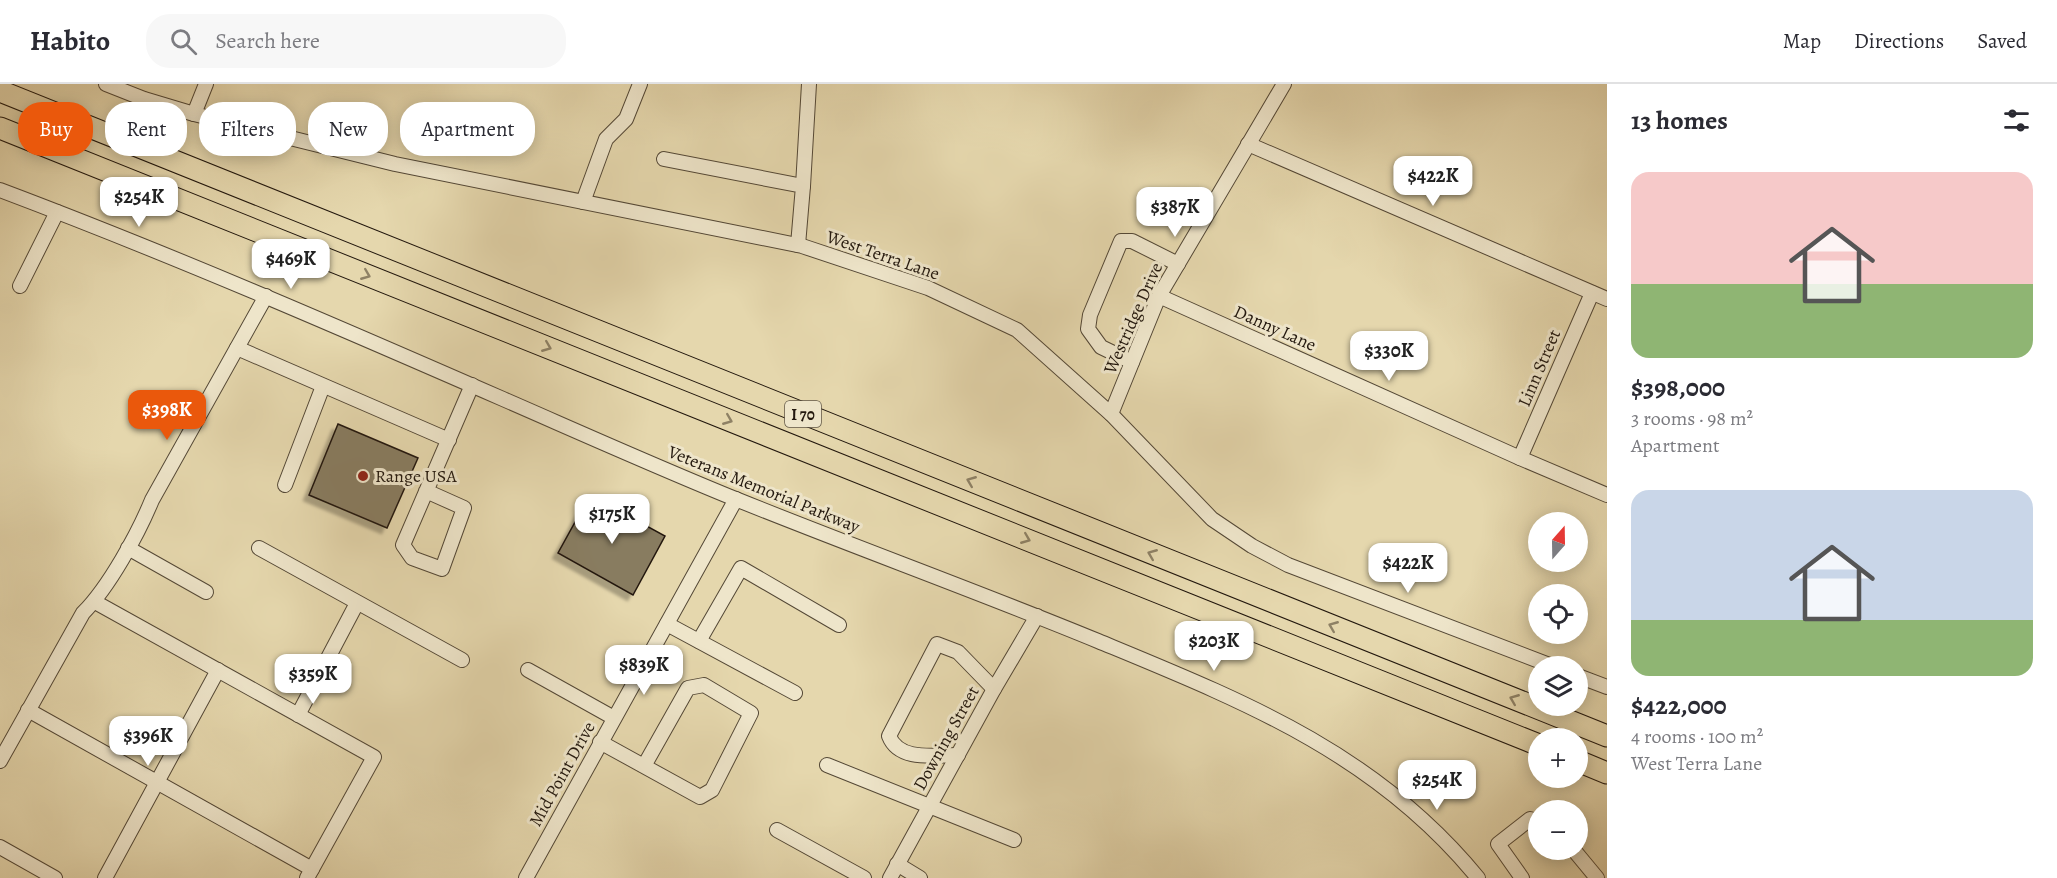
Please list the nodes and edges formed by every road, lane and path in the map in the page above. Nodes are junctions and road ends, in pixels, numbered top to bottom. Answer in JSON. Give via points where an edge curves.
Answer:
{"nodes":[{"id":1,"x":106,"y":84,"type":"edge"},
{"id":2,"x":206,"y":84,"type":"edge"},
{"id":3,"x":640,"y":84,"type":"edge"},
{"id":4,"x":809,"y":84,"type":"edge"},
{"id":5,"x":1284,"y":84,"type":"edge"},
{"id":6,"x":0,"y":91,"type":"edge"},
{"id":7,"x":194,"y":114,"type":"junction"},
{"id":8,"x":0,"y":128,"type":"edge"},
{"id":9,"x":1248,"y":144,"type":"junction"},
{"id":10,"x":663,"y":159,"type":"dead end"},
{"id":11,"x":803,"y":186,"type":"junction"},
{"id":12,"x":0,"y":190,"type":"edge"},
{"id":13,"x":583,"y":202,"type":"junction"},
{"id":14,"x":57,"y":213,"type":"junction"},
{"id":15,"x":798,"y":245,"type":"junction"},
{"id":16,"x":1178,"y":264,"type":"junction"},
{"id":17,"x":20,"y":286,"type":"dead end"},
{"id":18,"x":1592,"y":293,"type":"junction"},
{"id":19,"x":266,"y":296,"type":"junction"},
{"id":20,"x":1159,"y":296,"type":"junction"},
{"id":21,"x":1607,"y":299,"type":"edge"},
{"id":22,"x":237,"y":348,"type":"junction"},
{"id":23,"x":1132,"y":363,"type":"junction"},
{"id":24,"x":324,"y":386,"type":"junction"},
{"id":25,"x":472,"y":386,"type":"junction"},
{"id":26,"x":1111,"y":414,"type":"junction"},
{"id":27,"x":449,"y":440,"type":"junction"},
{"id":28,"x":1520,"y":458,"type":"junction"},
{"id":29,"x":285,"y":485,"type":"dead end"},
{"id":30,"x":426,"y":491,"type":"junction"},
{"id":31,"x":1607,"y":495,"type":"edge"},
{"id":32,"x":736,"y":499,"type":"junction"},
{"id":33,"x":128,"y":548,"type":"junction"},
{"id":34,"x":259,"y":548,"type":"dead end"},
{"id":35,"x":206,"y":592,"type":"dead end"},
{"id":36,"x":95,"y":602,"type":"junction"},
{"id":37,"x":357,"y":603,"type":"junction"},
{"id":38,"x":1037,"y":616,"type":"junction"},
{"id":39,"x":667,"y":624,"type":"junction"},
{"id":40,"x":839,"y":625,"type":"dead end"},
{"id":41,"x":699,"y":641,"type":"junction"},
{"id":42,"x":1528,"y":657,"type":"edge"},
{"id":43,"x":462,"y":660,"type":"dead end"},
{"id":44,"x":528,"y":669,"type":"dead end"},
{"id":45,"x":218,"y":670,"type":"junction"},
{"id":46,"x":1588,"y":680,"type":"edge"},
{"id":47,"x":1607,"y":687,"type":"edge"},
{"id":48,"x":994,"y":689,"type":"junction"},
{"id":49,"x":795,"y":693,"type":"dead end"},
{"id":50,"x":28,"y":710,"type":"junction"},
{"id":51,"x":298,"y":715,"type":"junction"},
{"id":52,"x":614,"y":718,"type":"junction"},
{"id":53,"x":1607,"y":736,"type":"edge"},
{"id":54,"x":600,"y":742,"type":"junction"},
{"id":55,"x":1528,"y":742,"type":"edge"},
{"id":56,"x":958,"y":755,"type":"junction"},
{"id":57,"x":0,"y":761,"type":"edge"},
{"id":58,"x":827,"y":765,"type":"dead end"},
{"id":59,"x":1588,"y":765,"type":"edge"},
{"id":60,"x":645,"y":766,"type":"junction"},
{"id":61,"x":1607,"y":773,"type":"edge"},
{"id":62,"x":157,"y":782,"type":"junction"},
{"id":63,"x":929,"y":807,"type":"junction"},
{"id":64,"x":1528,"y":821,"type":"edge"},
{"id":65,"x":777,"y":830,"type":"dead end"},
{"id":66,"x":1014,"y":840,"type":"dead end"},
{"id":67,"x":0,"y":847,"type":"edge"},
{"id":68,"x":1582,"y":860,"type":"edge"},
{"id":69,"x":897,"y":864,"type":"junction"},
{"id":70,"x":310,"y":874,"type":"edge"},
{"id":71,"x":56,"y":878,"type":"edge"},
{"id":72,"x":105,"y":878,"type":"edge"},
{"id":73,"x":526,"y":878,"type":"edge"},
{"id":74,"x":864,"y":878,"type":"edge"},
{"id":75,"x":890,"y":878,"type":"edge"},
{"id":76,"x":920,"y":878,"type":"edge"},
{"id":77,"x":1478,"y":878,"type":"edge"},
{"id":78,"x":1522,"y":878,"type":"edge"},
{"id":79,"x":1597,"y":878,"type":"edge"}],
"edges":[{"from":1,"to":7,"type":"street","name":"West Terra Lane"},
{"from":2,"to":7,"type":"street"},
{"from":3,"to":13,"type":"street","via":[[626,119],[606,139]]},
{"from":4,"to":11,"type":"street"},
{"from":5,"to":9,"type":"street","name":"Westridge Drive"},
{"from":53,"to":6,"type":"highway","number":"I 70","one_way":true},
{"from":7,"to":13,"type":"street","name":"West Terra Lane","via":[[395,164]]},
{"from":8,"to":55,"type":"highway","number":"I 70","one_way":true},
{"from":9,"to":16,"type":"street","name":"Westridge Drive"},
{"from":9,"to":18,"type":"street"},
{"from":10,"to":11,"type":"street"},
{"from":11,"to":15,"type":"street"},
{"from":12,"to":14,"type":"street","name":"Veterans Memorial Parkway"},
{"from":13,"to":15,"type":"street","name":"West Terra Lane"},
{"from":14,"to":17,"type":"street"},
{"from":14,"to":19,"type":"street","name":"Veterans Memorial Parkway"},
{"from":15,"to":26,"type":"street","name":"West Terra Lane","via":[[928,288],[1017,330]]},
{"from":16,"to":20,"type":"street","name":"Westridge Drive"},
{"from":16,"to":23,"type":"street","via":[[1132,241],[1121,241],[1090,315],[1088,329],[1101,347]]},
{"from":18,"to":21,"type":"street"},
{"from":18,"to":28,"type":"street","name":"Linn Street"},
{"from":19,"to":22,"type":"street"},
{"from":19,"to":25,"type":"street","name":"Veterans Memorial Parkway"},
{"from":20,"to":23,"type":"street","name":"Westridge Drive"},
{"from":20,"to":28,"type":"street","name":"Danny Lane"},
{"from":22,"to":24,"type":"street"},
{"from":22,"to":33,"type":"street"},
{"from":23,"to":26,"type":"street","name":"Westridge Drive"},
{"from":24,"to":27,"type":"street"},
{"from":24,"to":29,"type":"street"},
{"from":25,"to":27,"type":"street"},
{"from":25,"to":32,"type":"street","name":"Veterans Memorial Parkway"},
{"from":26,"to":42,"type":"street","name":"West Terra Lane","via":[[1212,519],[1252,546],[1288,565]]},
{"from":27,"to":30,"type":"street"},
{"from":28,"to":31,"type":"street","name":"Danny Lane"},
{"from":30,"to":30,"type":"street","via":[[403,545],[412,558],[442,569],[464,508]]},
{"from":32,"to":38,"type":"street","name":"Veterans Memorial Parkway"},
{"from":32,"to":39,"type":"street","name":"Mid Point Drive"},
{"from":33,"to":35,"type":"street"},
{"from":33,"to":36,"type":"street"},
{"from":34,"to":37,"type":"street"},
{"from":36,"to":45,"type":"street"},
{"from":36,"to":50,"type":"street","via":[[83,613]]},
{"from":37,"to":43,"type":"street"},
{"from":37,"to":51,"type":"street"},
{"from":38,"to":48,"type":"street","name":"Downing Street"},
{"from":38,"to":77,"type":"street","name":"Veterans Memorial Parkway","via":[[1226,694],[1339,755],[1398,797],[1454,849]]},
{"from":39,"to":41,"type":"street"},
{"from":39,"to":52,"type":"street","name":"Mid Point Drive"},
{"from":40,"to":41,"type":"street","via":[[741,568]]},
{"from":41,"to":49,"type":"street"},
{"from":44,"to":52,"type":"street"},
{"from":45,"to":51,"type":"street"},
{"from":45,"to":62,"type":"street"},
{"from":46,"to":47,"type":"street"},
{"from":48,"to":56,"type":"street","name":"Downing Street"},
{"from":48,"to":56,"type":"street","via":[[958,652],[937,644],[889,736],[891,743],[910,755]]},
{"from":50,"to":57,"type":"street"},
{"from":50,"to":62,"type":"street"},
{"from":51,"to":70,"type":"street","via":[[374,757]]},
{"from":52,"to":54,"type":"street","name":"Mid Point Drive"},
{"from":54,"to":60,"type":"street"},
{"from":54,"to":73,"type":"street","name":"Mid Point Drive"},
{"from":56,"to":63,"type":"street","name":"Downing Street"},
{"from":58,"to":63,"type":"street"},
{"from":59,"to":61,"type":"highway"},
{"from":60,"to":60,"type":"street","via":[[700,798],[712,790],[752,713],[704,685],[688,688]]},
{"from":62,"to":70,"type":"street"},
{"from":62,"to":72,"type":"street"},
{"from":63,"to":66,"type":"street"},
{"from":63,"to":69,"type":"street","name":"Downing Street"},
{"from":64,"to":78,"type":"street","via":[[1498,844]]},
{"from":65,"to":74,"type":"street"},
{"from":67,"to":71,"type":"street"},
{"from":68,"to":79,"type":"street"},
{"from":69,"to":75,"type":"street","name":"Downing Street"},
{"from":69,"to":76,"type":"street"}]}
